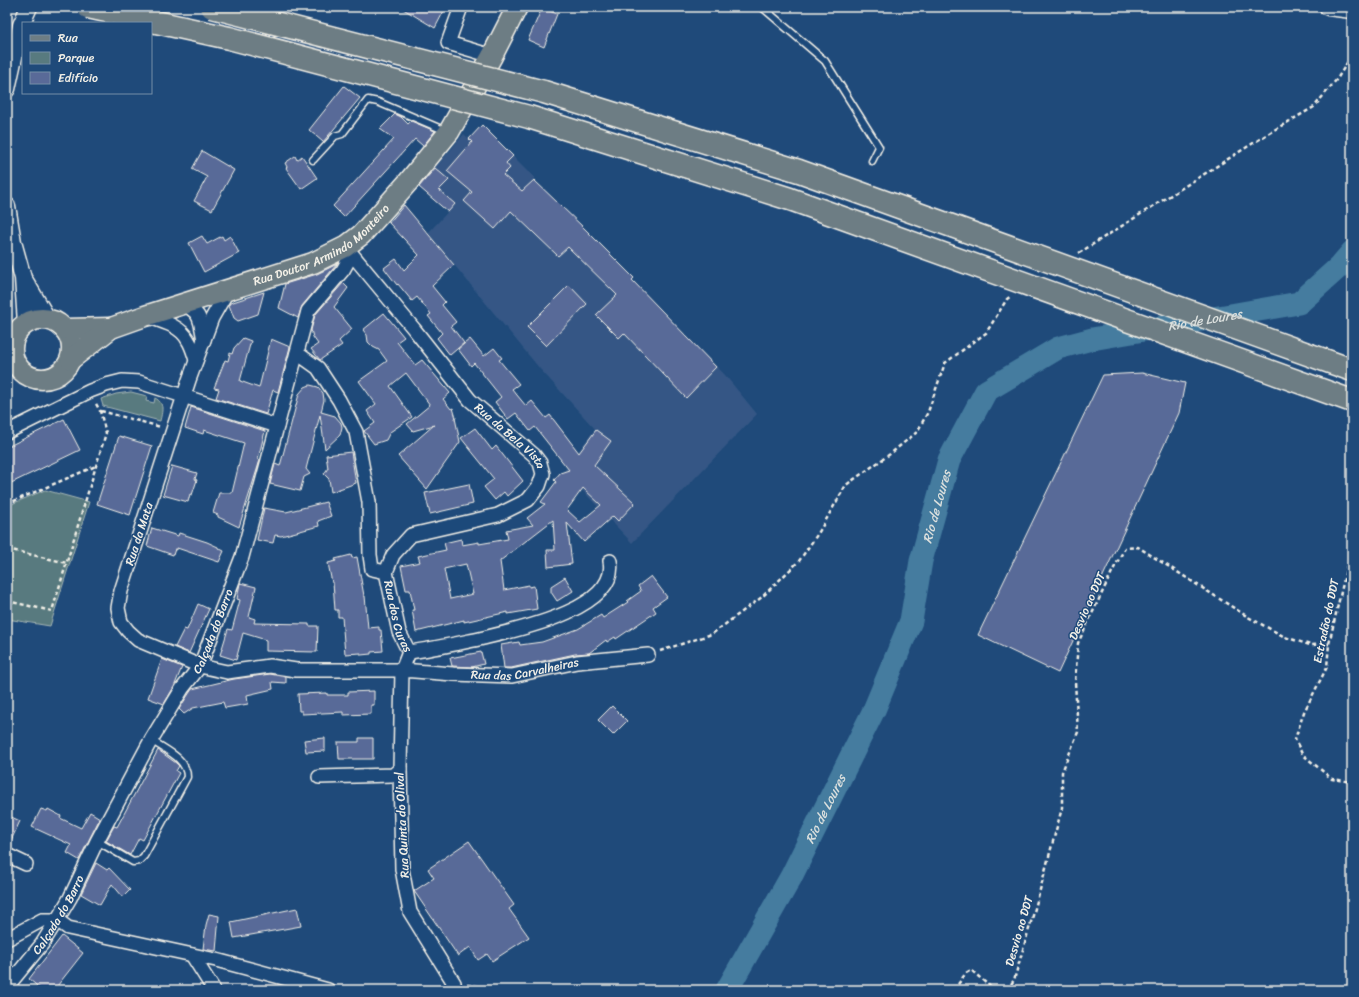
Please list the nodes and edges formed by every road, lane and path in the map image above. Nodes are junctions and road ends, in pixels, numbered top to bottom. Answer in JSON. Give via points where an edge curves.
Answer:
{"nodes":[{"id":1,"x":29,"y":7,"type":"edge"},
{"id":2,"x":88,"y":7,"type":"edge"},
{"id":3,"x":212,"y":7,"type":"edge"},
{"id":4,"x":461,"y":7,"type":"edge"},
{"id":5,"x":517,"y":7,"type":"edge"},
{"id":6,"x":762,"y":7,"type":"edge"},
{"id":7,"x":1328,"y":7,"type":"edge"},
{"id":8,"x":1352,"y":10,"type":"edge"},
{"id":9,"x":22,"y":22,"type":"edge"},
{"id":10,"x":22,"y":23,"type":"edge"},
{"id":11,"x":1352,"y":55,"type":"edge"},
{"id":12,"x":492,"y":56,"type":"junction"},
{"id":13,"x":7,"y":89,"type":"edge"},
{"id":14,"x":449,"y":132,"type":"junction"},
{"id":15,"x":313,"y":160,"type":"dead end"},
{"id":16,"x":872,"y":161,"type":"dead end"},
{"id":17,"x":7,"y":206,"type":"edge"},
{"id":18,"x":345,"y":247,"type":"junction"},
{"id":19,"x":1078,"y":254,"type":"dead end"},
{"id":20,"x":23,"y":278,"type":"junction"},
{"id":21,"x":228,"y":290,"type":"junction"},
{"id":22,"x":1013,"y":295,"type":"dead end"},
{"id":23,"x":183,"y":304,"type":"junction"},
{"id":24,"x":145,"y":316,"type":"junction"},
{"id":25,"x":47,"y":318,"type":"junction"},
{"id":26,"x":26,"y":322,"type":"junction"},
{"id":27,"x":112,"y":328,"type":"junction"},
{"id":28,"x":66,"y":329,"type":"junction"},
{"id":29,"x":204,"y":340,"type":"junction"},
{"id":30,"x":10,"y":341,"type":"edge"},
{"id":31,"x":297,"y":353,"type":"junction"},
{"id":32,"x":71,"y":359,"type":"junction"},
{"id":33,"x":196,"y":360,"type":"junction"},
{"id":34,"x":13,"y":369,"type":"edge"},
{"id":35,"x":1352,"y":370,"type":"edge"},
{"id":36,"x":90,"y":391,"type":"junction"},
{"id":37,"x":184,"y":396,"type":"junction"},
{"id":38,"x":1352,"y":401,"type":"edge"},
{"id":39,"x":100,"y":411,"type":"junction"},
{"id":40,"x":178,"y":418,"type":"junction"},
{"id":41,"x":277,"y":426,"type":"junction"},
{"id":42,"x":7,"y":432,"type":"edge"},
{"id":43,"x":96,"y":466,"type":"junction"},
{"id":44,"x":7,"y":504,"type":"edge"},
{"id":45,"x":1352,"y":544,"type":"edge"},
{"id":46,"x":7,"y":549,"type":"edge"},
{"id":47,"x":610,"y":561,"type":"dead end"},
{"id":48,"x":66,"y":563,"type":"junction"},
{"id":49,"x":386,"y":572,"type":"junction"},
{"id":50,"x":7,"y":601,"type":"edge"},
{"id":51,"x":1329,"y":644,"type":"junction"},
{"id":52,"x":409,"y":652,"type":"junction"},
{"id":53,"x":648,"y":655,"type":"joint"},
{"id":54,"x":200,"y":666,"type":"junction"},
{"id":55,"x":402,"y":670,"type":"junction"},
{"id":56,"x":151,"y":740,"type":"junction"},
{"id":57,"x":400,"y":769,"type":"junction"},
{"id":58,"x":319,"y":777,"type":"dead end"},
{"id":59,"x":1352,"y":782,"type":"edge"},
{"id":60,"x":97,"y":841,"type":"junction"},
{"id":61,"x":7,"y":855,"type":"edge"},
{"id":62,"x":26,"y":864,"type":"dead end"},
{"id":63,"x":57,"y":920,"type":"junction"},
{"id":64,"x":7,"y":938,"type":"edge"},
{"id":65,"x":192,"y":955,"type":"junction"},
{"id":66,"x":452,"y":986,"type":"edge"},
{"id":67,"x":7,"y":987,"type":"edge"},
{"id":68,"x":214,"y":990,"type":"edge"},
{"id":69,"x":328,"y":990,"type":"edge"},
{"id":70,"x":484,"y":990,"type":"edge"},
{"id":71,"x":954,"y":990,"type":"edge"},
{"id":72,"x":994,"y":990,"type":"edge"},
{"id":73,"x":1007,"y":990,"type":"edge"}],
"edges":[{"from":1,"to":9,"type":"street"},
{"from":2,"to":38,"type":"highway","bridge":true,"via":[[229,38],[552,124],[790,199]]},
{"from":3,"to":35,"type":"highway","bridge":true,"via":[[544,92],[791,169]]},
{"from":4,"to":12,"type":"street","via":[[448,43]]},
{"from":5,"to":12,"type":"main road","name":"Rua Doutor Armindo Monteiro"},
{"from":6,"to":16,"type":"lane","via":[[825,61],[879,147]]},
{"from":7,"to":8,"type":"street"},
{"from":10,"to":13,"type":"street"},
{"from":11,"to":19,"type":"path","via":[[1337,79],[1314,107]]},
{"from":12,"to":14,"type":"main road","name":"Rua Doutor Armindo Monteiro"},
{"from":14,"to":15,"type":"lane","via":[[368,100],[342,134],[335,136]]},
{"from":14,"to":18,"type":"main road","name":"Rua Doutor Armindo Monteiro","via":[[409,182],[360,235]]},
{"from":17,"to":20,"type":"street"},
{"from":18,"to":21,"type":"main road","name":"Rua Doutor Armindo Monteiro","via":[[313,263]]},
{"from":18,"to":31,"type":"street","name":"Calçada do Barro","via":[[348,261],[344,270],[308,311]]},
{"from":18,"to":49,"type":"street","name":"Rua da Bela Vista","via":[[470,400],[534,455],[543,474],[539,486],[528,500],[498,516],[411,535],[393,555]]},
{"from":20,"to":25,"type":"street"},
{"from":20,"to":26,"type":"street"},
{"from":21,"to":23,"type":"main road","name":"Rua Doutor Armindo Monteiro"},
{"from":21,"to":29,"type":"street","name":"Rua da Mata","via":[[212,318]]},
{"from":22,"to":53,"type":"path","via":[[1007,299],[986,333],[945,363],[928,412],[917,432],[846,485],[799,561],[762,597],[712,634]]},
{"from":23,"to":24,"type":"main road","name":"Rua Doutor Armindo Monteiro"},
{"from":23,"to":29,"type":"street","via":[[194,309],[199,316]]},
{"from":24,"to":27,"type":"main road","name":"Rua Doutor Armindo Monteiro"},
{"from":24,"to":33,"type":"street","via":[[178,328],[188,339]]},
{"from":25,"to":26,"type":"main road"},
{"from":25,"to":28,"type":"main road"},
{"from":26,"to":30,"type":"main road","name":"Rua Doutor Armindo Monteiro"},
{"from":27,"to":28,"type":"main road","name":"Rua Doutor Armindo Monteiro"},
{"from":27,"to":32,"type":"main road","name":"Rua Doutor Armindo Monteiro"},
{"from":28,"to":32,"type":"main road","via":[[73,349]]},
{"from":29,"to":33,"type":"street","name":"Rua da Mata"},
{"from":30,"to":34,"type":"main road","name":"Rua Doutor Armindo Monteiro"},
{"from":31,"to":41,"type":"street","name":"Calçada do Barro"},
{"from":31,"to":49,"type":"street","name":"Rua dos Curas","via":[[318,368],[356,432],[369,502],[372,569]]},
{"from":32,"to":34,"type":"main road","name":"Rua Doutor Armindo Monteiro","via":[[58,375],[48,379],[37,380]]},
{"from":33,"to":37,"type":"street","name":"Rua da Mata"},
{"from":36,"to":37,"type":"street","via":[[122,381],[139,382]]},
{"from":36,"to":39,"type":"path"},
{"from":36,"to":42,"type":"street"},
{"from":37,"to":40,"type":"street","name":"Rua da Mata"},
{"from":37,"to":41,"type":"street"},
{"from":39,"to":40,"type":"path","via":[[160,428],[165,414]]},
{"from":39,"to":43,"type":"path","via":[[106,433]]},
{"from":40,"to":54,"type":"street","name":"Rua da Mata","via":[[121,591],[118,608],[121,622],[138,640]]},
{"from":41,"to":54,"type":"street","name":"Calçada do Barro","via":[[242,557]]},
{"from":43,"to":44,"type":"path"},
{"from":43,"to":48,"type":"path"},
{"from":45,"to":51,"type":"path","name":"Estradão do DDT"},
{"from":46,"to":48,"type":"path"},
{"from":47,"to":52,"type":"street","name":"Rua dos Curas","via":[[612,569],[600,591],[586,603],[556,618],[504,633]]},
{"from":48,"to":50,"type":"path","via":[[52,611]]},
{"from":49,"to":52,"type":"street","name":"Rua dos Curas","via":[[399,632]]},
{"from":51,"to":59,"type":"path","name":"Estradão do DDT","via":[[1327,667],[1304,712],[1295,739],[1302,754],[1332,780]]},
{"from":51,"to":73,"type":"path","name":"Desvio ao DDT","via":[[1310,645],[1285,638],[1138,547],[1125,548],[1078,643],[1075,682],[1078,732],[1062,772],[1062,808],[1034,912],[1014,980]]},
{"from":52,"to":55,"type":"street"},
{"from":53,"to":55,"type":"street","name":"Rua das Carvalheiras","via":[[577,662],[512,676]]},
{"from":54,"to":55,"type":"street","name":"Rua das Carvalheiras","via":[[228,672],[270,666],[296,670]]},
{"from":54,"to":56,"type":"street","name":"Calçada do Barro"},
{"from":55,"to":57,"type":"street","name":"Rua Quinta do Olival"},
{"from":56,"to":60,"type":"street","name":"Calçada do Barro"},
{"from":56,"to":60,"type":"lane","via":[[181,760],[187,769],[187,777],[139,861],[133,862]]},
{"from":57,"to":58,"type":"street","via":[[393,775]]},
{"from":57,"to":66,"type":"street","name":"Rua Quinta do Olival","via":[[402,869],[410,912]]},
{"from":60,"to":63,"type":"street","name":"Calçada do Barro"},
{"from":61,"to":62,"type":"street"},
{"from":63,"to":64,"type":"street","via":[[42,920]]},
{"from":63,"to":65,"type":"street","via":[[68,928]]},
{"from":63,"to":67,"type":"street","name":"Calçada do Barro","via":[[42,944]]},
{"from":65,"to":68,"type":"street"},
{"from":65,"to":69,"type":"street"},
{"from":66,"to":70,"type":"path","via":[[476,986]]},
{"from":71,"to":72,"type":"path","via":[[966,973],[972,970]]}]}
